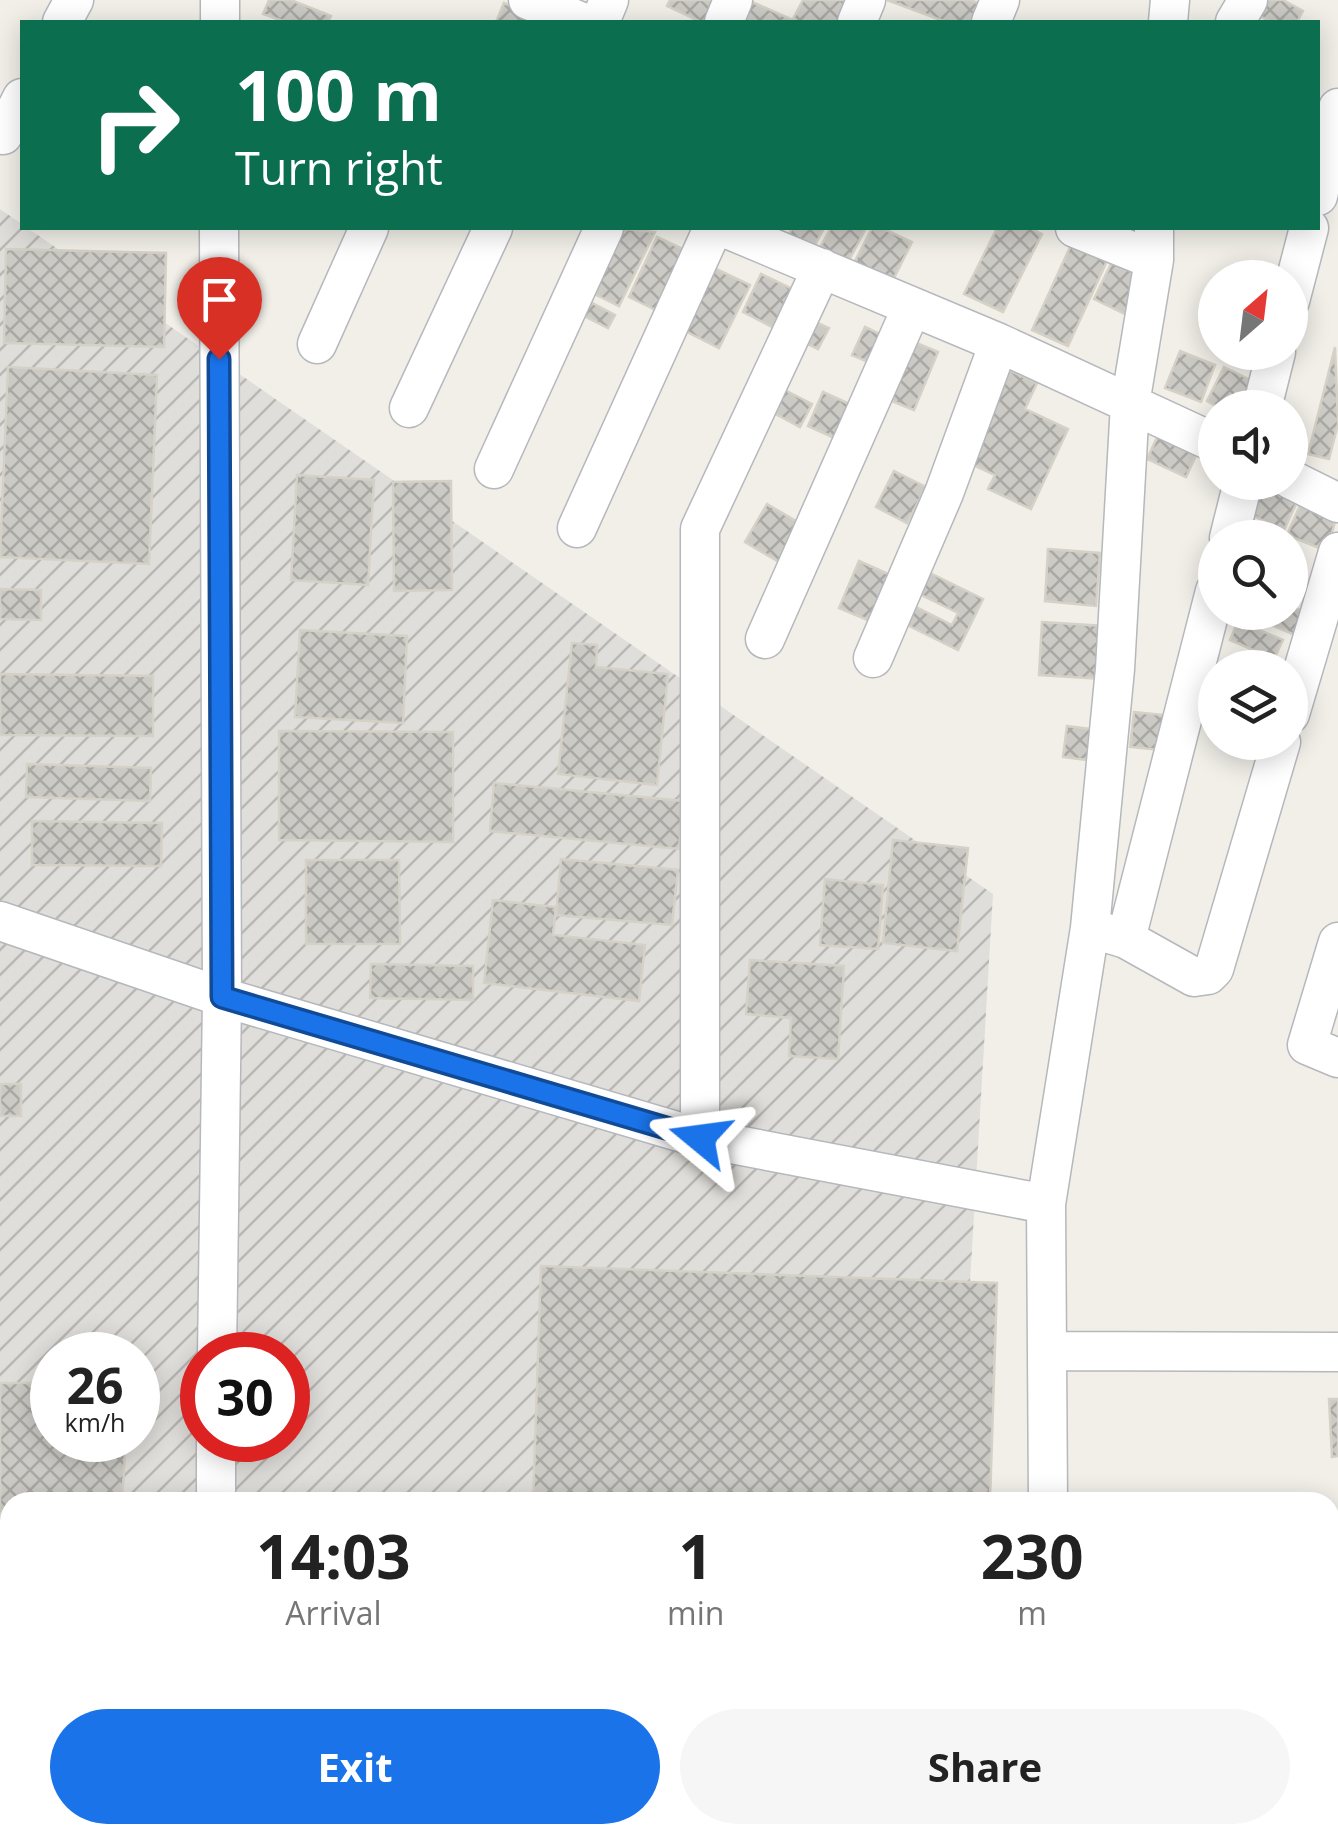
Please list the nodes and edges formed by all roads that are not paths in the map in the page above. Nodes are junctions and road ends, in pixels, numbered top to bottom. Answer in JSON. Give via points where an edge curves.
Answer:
{"nodes":[{"id":1,"x":528,"y":0,"type":"edge"},
{"id":2,"x":577,"y":20,"type":"edge"},
{"id":3,"x":20,"y":102,"type":"edge"},
{"id":4,"x":1338,"y":108,"type":"edge"},
{"id":5,"x":4,"y":135,"type":"dead end"},
{"id":6,"x":1320,"y":187,"type":"edge"},
{"id":7,"x":219,"y":230,"type":"edge"},
{"id":8,"x":368,"y":230,"type":"edge"},
{"id":9,"x":493,"y":230,"type":"edge"},
{"id":10,"x":603,"y":230,"type":"edge"},
{"id":11,"x":713,"y":230,"type":"edge"},
{"id":12,"x":730,"y":230,"type":"edge"},
{"id":13,"x":1085,"y":230,"type":"edge"},
{"id":14,"x":1308,"y":230,"type":"edge"},
{"id":15,"x":1154,"y":244,"type":"edge"},
{"id":16,"x":1301,"y":260,"type":"edge"},
{"id":17,"x":822,"y":268,"type":"junction"},
{"id":18,"x":912,"y":307,"type":"junction"},
{"id":19,"x":999,"y":343,"type":"junction"},
{"id":20,"x":317,"y":344,"type":"dead end"},
{"id":21,"x":1130,"y":404,"type":"junction"},
{"id":22,"x":409,"y":408,"type":"dead end"},
{"id":23,"x":1198,"y":435,"type":"edge"},
{"id":24,"x":494,"y":469,"type":"dead end"},
{"id":25,"x":1308,"y":488,"type":"edge"},
{"id":26,"x":1338,"y":504,"type":"edge"},
{"id":27,"x":577,"y":528,"type":"dead end"},
{"id":28,"x":1338,"y":552,"type":"edge"},
{"id":29,"x":1205,"y":630,"type":"edge"},
{"id":30,"x":766,"y":639,"type":"dead end"},
{"id":31,"x":1308,"y":653,"type":"edge"},
{"id":32,"x":873,"y":658,"type":"dead end"},
{"id":33,"x":1277,"y":760,"type":"edge"},
{"id":34,"x":0,"y":921,"type":"edge"},
{"id":35,"x":1090,"y":928,"type":"junction"},
{"id":36,"x":1126,"y":939,"type":"junction"},
{"id":37,"x":1338,"y":942,"type":"edge"},
{"id":38,"x":222,"y":997,"type":"junction"},
{"id":39,"x":1338,"y":1058,"type":"edge"},
{"id":40,"x":700,"y":1138,"type":"junction"},
{"id":41,"x":1046,"y":1204,"type":"junction"},
{"id":42,"x":218,"y":1332,"type":"edge"},
{"id":43,"x":1048,"y":1352,"type":"junction"},
{"id":44,"x":1338,"y":1352,"type":"edge"},
{"id":45,"x":216,"y":1462,"type":"edge"},
{"id":46,"x":216,"y":1492,"type":"edge"},
{"id":47,"x":1048,"y":1492,"type":"edge"}],
"edges":[{"from":1,"to":2,"type":"street"},
{"from":3,"to":5,"type":"street"},
{"from":4,"to":6,"type":"street"},
{"from":7,"to":38,"type":"street"},
{"from":8,"to":20,"type":"street"},
{"from":9,"to":22,"type":"street"},
{"from":10,"to":24,"type":"street"},
{"from":11,"to":27,"type":"street"},
{"from":12,"to":17,"type":"street"},
{"from":13,"to":15,"type":"street"},
{"from":14,"to":16,"type":"street"},
{"from":15,"to":21,"type":"street"},
{"from":17,"to":18,"type":"street"},
{"from":17,"to":40,"type":"street","via":[[700,529]]},
{"from":18,"to":19,"type":"street"},
{"from":18,"to":30,"type":"street"},
{"from":19,"to":21,"type":"street"},
{"from":19,"to":32,"type":"street"},
{"from":21,"to":23,"type":"street"},
{"from":21,"to":35,"type":"street","via":[[1115,668]]},
{"from":25,"to":26,"type":"street"},
{"from":28,"to":31,"type":"street"},
{"from":29,"to":36,"type":"street"},
{"from":33,"to":36,"type":"street","via":[[1214,969],[1194,976]]},
{"from":34,"to":38,"type":"street"},
{"from":35,"to":36,"type":"street"},
{"from":35,"to":41,"type":"street"},
{"from":37,"to":39,"type":"street","via":[[1306,1045]]},
{"from":38,"to":40,"type":"street"},
{"from":38,"to":42,"type":"street"},
{"from":40,"to":41,"type":"street"},
{"from":41,"to":43,"type":"street"},
{"from":43,"to":44,"type":"street"},
{"from":43,"to":47,"type":"street"},
{"from":45,"to":46,"type":"street"}]}
